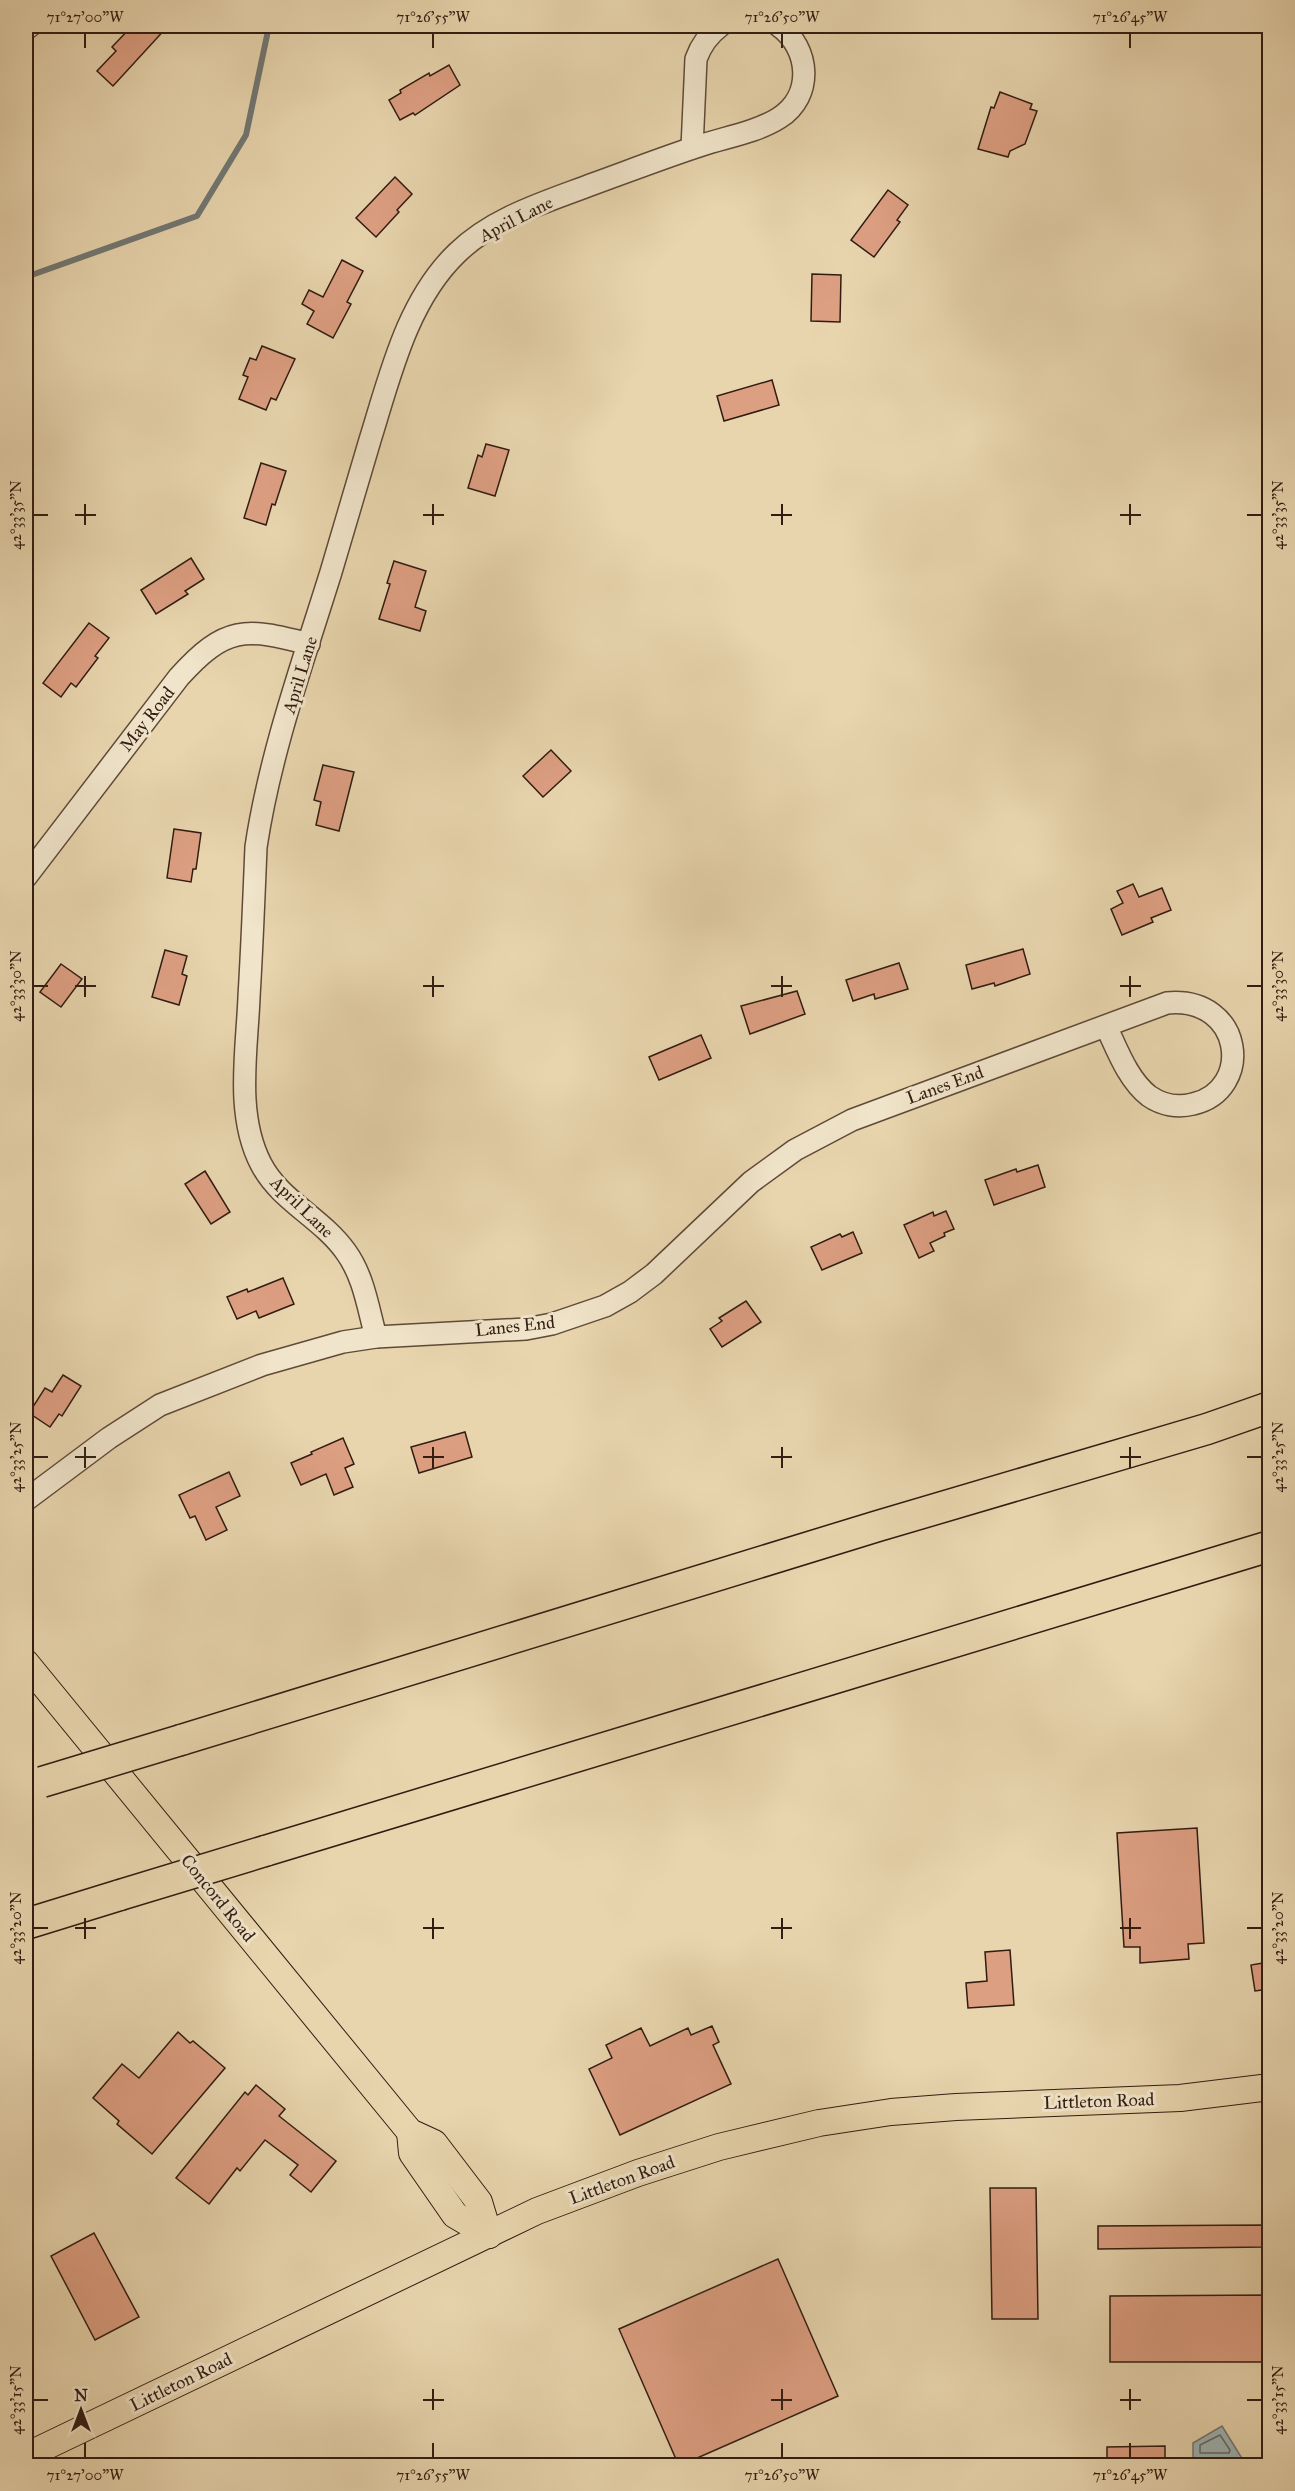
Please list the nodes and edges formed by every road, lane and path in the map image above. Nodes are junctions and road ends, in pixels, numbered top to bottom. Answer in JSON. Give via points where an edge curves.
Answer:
{"nodes":[{"id":1,"x":30,"y":26,"type":"edge"},
{"id":2,"x":720,"y":26,"type":"edge"},
{"id":3,"x":779,"y":26,"type":"edge"},
{"id":4,"x":26,"y":29,"type":"edge"},
{"id":5,"x":692,"y":148,"type":"junction"},
{"id":6,"x":309,"y":644,"type":"junction"},
{"id":7,"x":26,"y":877,"type":"edge"},
{"id":8,"x":1106,"y":1026,"type":"junction"},
{"id":9,"x":376,"y":1337,"type":"junction"},
{"id":10,"x":1269,"y":1407,"type":"edge"},
{"id":11,"x":26,"y":1500,"type":"edge"},
{"id":12,"x":1269,"y":1546,"type":"edge"},
{"id":13,"x":26,"y":1664,"type":"edge"},
{"id":14,"x":34,"y":1785,"type":"edge"},
{"id":15,"x":26,"y":1924,"type":"edge"},
{"id":16,"x":1269,"y":2087,"type":"edge"},
{"id":17,"x":489,"y":2235,"type":"junction"},
{"id":18,"x":26,"y":2456,"type":"edge"}],
"edges":[{"from":1,"to":4,"type":"street"},
{"from":2,"to":5,"type":"street","via":[[701,45],[696,59]]},
{"from":3,"to":5,"type":"street","name":"April Lane","via":[[797,44],[805,70],[791,109],[768,123]]},
{"from":5,"to":6,"type":"street","name":"April Lane","via":[[507,219],[457,253],[440,273],[410,322],[398,355]]},
{"from":6,"to":7,"type":"street","name":"May Road","via":[[246,632],[201,654],[179,677]]},
{"from":6,"to":9,"type":"street","name":"April Lane","via":[[273,767],[256,847],[247,1124],[252,1145],[272,1180],[332,1237],[354,1265]]},
{"from":8,"to":8,"type":"street","name":"Lanes End","via":[[1167,1004],[1200,1005],[1226,1028],[1233,1062],[1227,1079],[1200,1102],[1183,1107],[1165,1104],[1137,1084]]},
{"from":8,"to":9,"type":"street","name":"Lanes End","via":[[852,1119],[795,1150],[750,1182],[654,1274],[604,1306],[526,1329]]},
{"from":9,"to":11,"type":"street","name":"Lanes End","via":[[262,1365],[160,1406],[109,1438]]},
{"from":10,"to":14,"type":"highway","bridge":true,"via":[[1208,1429],[866,1529]]},
{"from":12,"to":15,"type":"highway","bridge":true},
{"from":13,"to":17,"type":"main road","name":"Concord Road","via":[[410,2133],[435,2143],[479,2202]]},
{"from":16,"to":17,"type":"main road","name":"Littleton Road","via":[[1180,2098],[932,2109],[819,2123],[679,2159],[537,2211]]},
{"from":17,"to":18,"type":"main road","name":"Littleton Road"}]}
